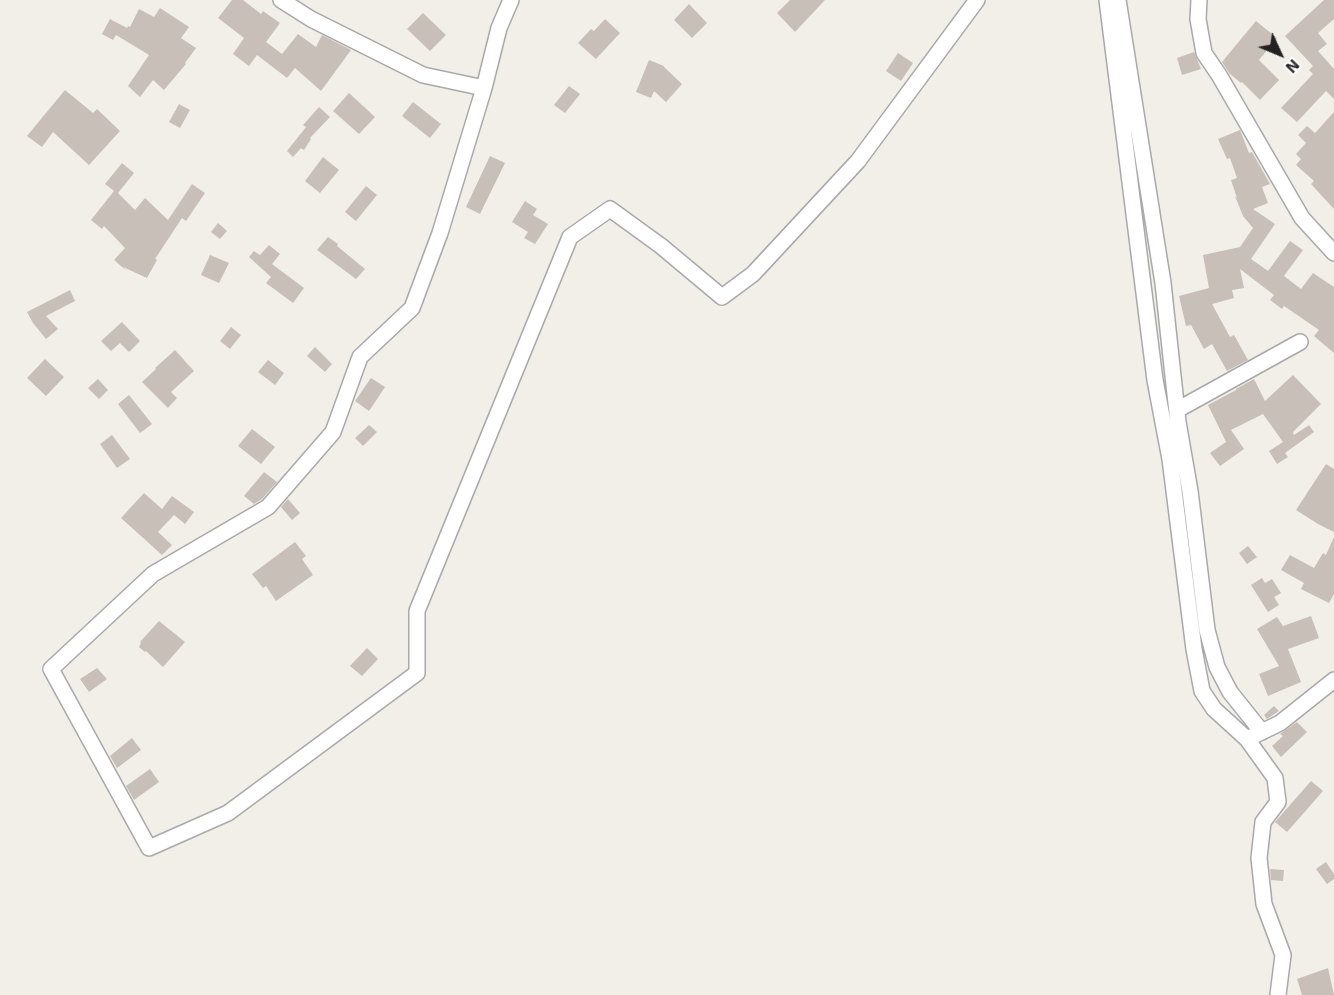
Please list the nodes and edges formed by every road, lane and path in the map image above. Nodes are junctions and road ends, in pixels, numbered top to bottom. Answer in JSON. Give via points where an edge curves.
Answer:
{"nodes":[{"id":1,"x":281,"y":0,"type":"edge"},
{"id":2,"x":511,"y":0,"type":"edge"},
{"id":3,"x":977,"y":0,"type":"edge"},
{"id":4,"x":1107,"y":0,"type":"edge"},
{"id":5,"x":1118,"y":0,"type":"edge"},
{"id":6,"x":1199,"y":0,"type":"edge"},
{"id":7,"x":484,"y":88,"type":"junction"},
{"id":8,"x":1334,"y":253,"type":"edge"},
{"id":9,"x":1300,"y":342,"type":"dead end"},
{"id":10,"x":1177,"y":410,"type":"junction"},
{"id":11,"x":1334,"y":680,"type":"edge"},
{"id":12,"x":1262,"y":732,"type":"junction"},
{"id":13,"x":1247,"y":739,"type":"junction"},
{"id":14,"x":1278,"y":995,"type":"edge"}],
"edges":[{"from":1,"to":7,"type":"street","via":[[423,75]]},
{"from":2,"to":7,"type":"street","via":[[499,28]]},
{"from":3,"to":7,"type":"street","via":[[858,161],[753,274],[722,297],[610,208],[570,237],[417,611],[417,673],[228,813],[149,848],[51,669],[153,574],[268,507],[333,432],[360,357],[411,308],[440,233]]},
{"from":4,"to":13,"type":"street","via":[[1155,380],[1170,459],[1196,660],[1202,691],[1214,709]]},
{"from":5,"to":10,"type":"street","via":[[1163,283]]},
{"from":6,"to":8,"type":"street","via":[[1204,53],[1302,218]]},
{"from":9,"to":10,"type":"street"},
{"from":10,"to":12,"type":"street","via":[[1214,658],[1230,692]]},
{"from":11,"to":12,"type":"street","via":[[1280,723]]},
{"from":12,"to":13,"type":"street"},
{"from":13,"to":14,"type":"street","via":[[1275,778],[1278,802],[1263,822],[1259,858],[1264,904],[1283,955]]}]}
